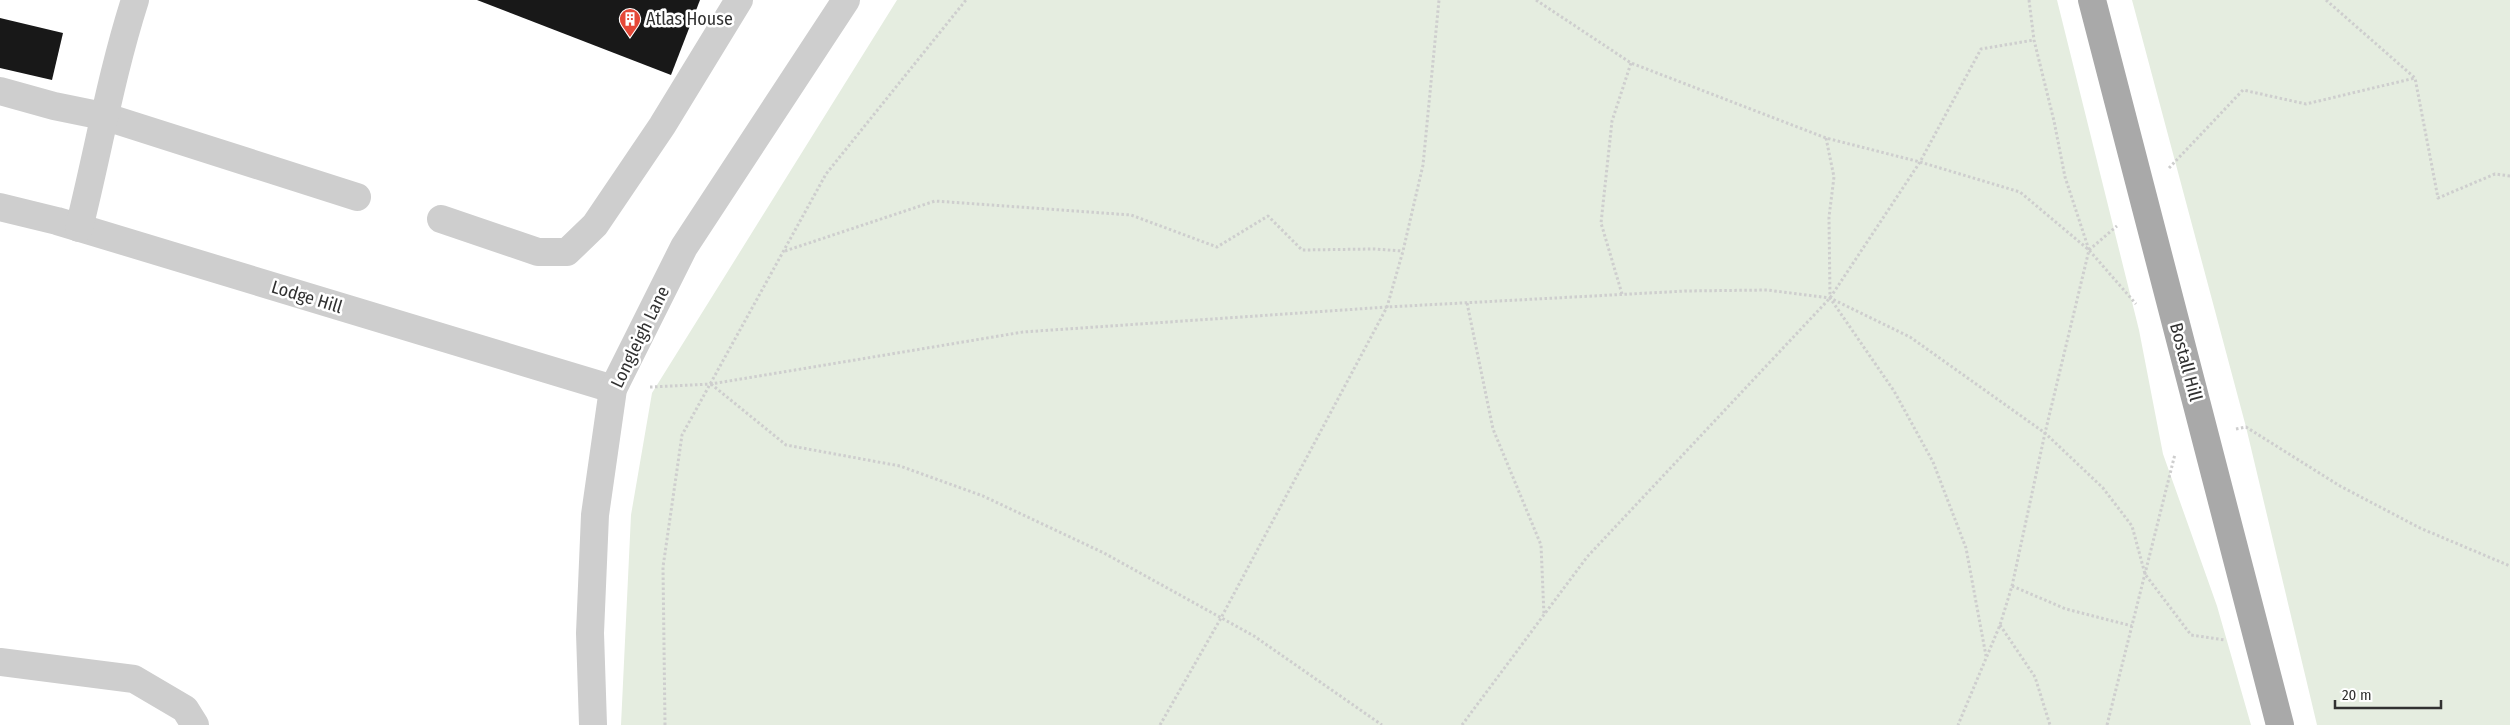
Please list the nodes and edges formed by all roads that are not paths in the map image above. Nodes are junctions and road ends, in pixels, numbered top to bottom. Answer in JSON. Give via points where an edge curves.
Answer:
{"nodes":[{"id":1,"x":136,"y":0,"type":"edge"},
{"id":2,"x":739,"y":0,"type":"edge"},
{"id":3,"x":846,"y":0,"type":"edge"},
{"id":4,"x":2092,"y":0,"type":"edge"},
{"id":5,"x":0,"y":91,"type":"edge"},
{"id":6,"x":103,"y":116,"type":"junction"},
{"id":7,"x":357,"y":197,"type":"dead end"},
{"id":8,"x":0,"y":207,"type":"edge"},
{"id":9,"x":441,"y":219,"type":"dead end"},
{"id":10,"x":80,"y":228,"type":"junction"},
{"id":11,"x":613,"y":389,"type":"junction"},
{"id":12,"x":0,"y":662,"type":"edge"},
{"id":13,"x":195,"y":725,"type":"edge"},
{"id":14,"x":593,"y":725,"type":"edge"},
{"id":15,"x":2280,"y":725,"type":"edge"}],
"edges":[{"from":1,"to":6,"type":"street"},
{"from":2,"to":9,"type":"street","via":[[662,126],[595,225],[567,252],[538,252]]},
{"from":3,"to":11,"type":"street","name":"Longleigh Lane","via":[[684,246]]},
{"from":4,"to":15,"type":"main road","name":"Bostall Hill"},
{"from":5,"to":6,"type":"street"},
{"from":6,"to":7,"type":"street"},
{"from":6,"to":10,"type":"street"},
{"from":8,"to":10,"type":"street","name":"Lodge Hill"},
{"from":10,"to":11,"type":"street","name":"Lodge Hill"},
{"from":11,"to":14,"type":"street","name":"Longleigh Lane","via":[[595,515],[590,633]]},
{"from":12,"to":13,"type":"street","via":[[134,679],[185,709]]}]}
